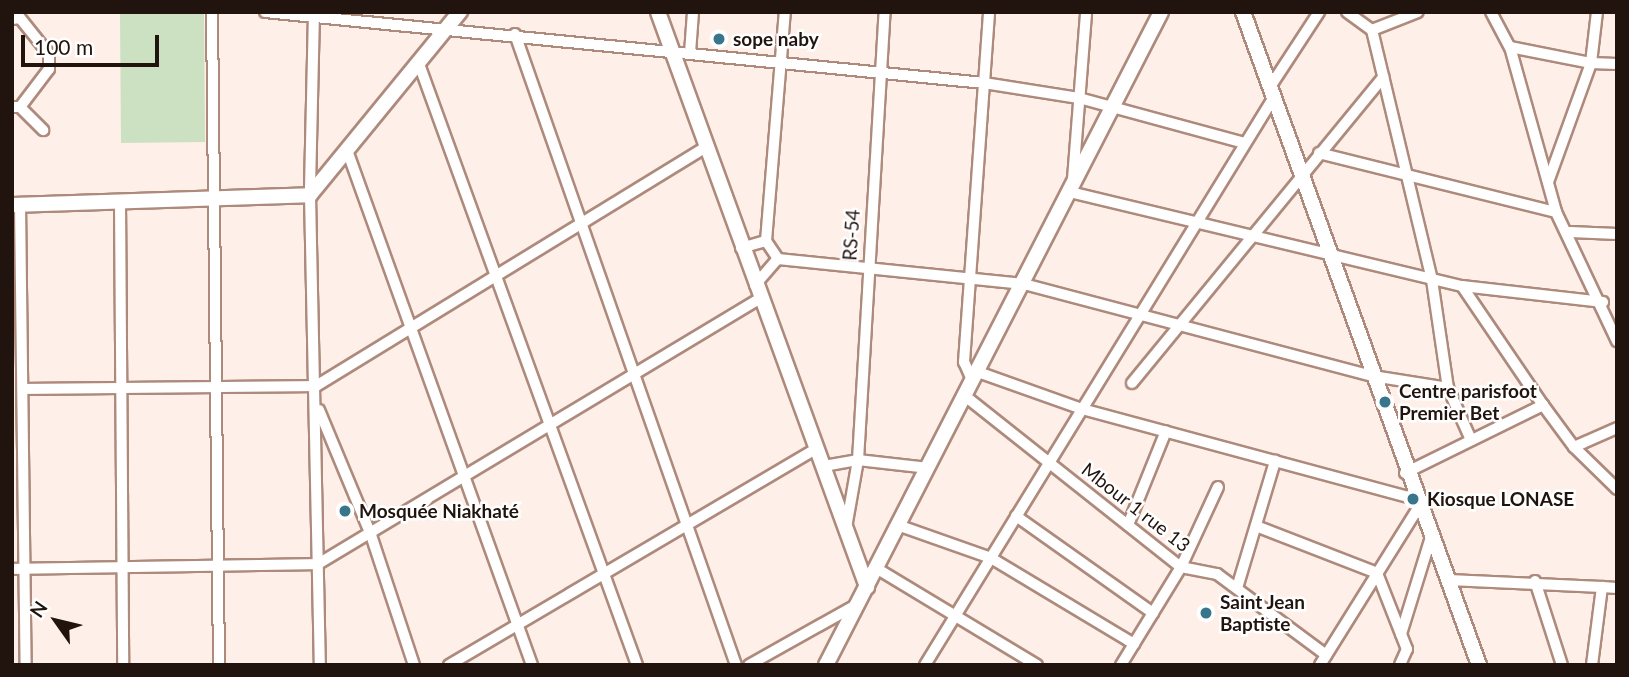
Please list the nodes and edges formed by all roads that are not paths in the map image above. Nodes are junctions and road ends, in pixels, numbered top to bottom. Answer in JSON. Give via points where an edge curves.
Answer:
{"nodes":[{"id":1,"x":212,"y":12,"type":"edge"},
{"id":2,"x":265,"y":12,"type":"edge"},
{"id":3,"x":658,"y":12,"type":"edge"},
{"id":4,"x":693,"y":12,"type":"edge"},
{"id":5,"x":785,"y":12,"type":"edge"},
{"id":6,"x":885,"y":12,"type":"edge"},
{"id":7,"x":989,"y":12,"type":"edge"},
{"id":8,"x":1086,"y":12,"type":"edge"},
{"id":9,"x":1161,"y":12,"type":"edge"},
{"id":10,"x":1243,"y":12,"type":"edge"},
{"id":11,"x":1320,"y":12,"type":"edge"},
{"id":12,"x":1347,"y":12,"type":"edge"},
{"id":13,"x":1418,"y":12,"type":"edge"},
{"id":14,"x":1492,"y":12,"type":"edge"},
{"id":15,"x":1597,"y":12,"type":"edge"},
{"id":16,"x":314,"y":13,"type":"edge"},
{"id":17,"x":12,"y":19,"type":"edge"},
{"id":18,"x":452,"y":19,"type":"edge"},
{"id":19,"x":1372,"y":30,"type":"junction"},
{"id":20,"x":515,"y":34,"type":"junction"},
{"id":21,"x":1510,"y":47,"type":"junction"},
{"id":22,"x":671,"y":51,"type":"junction"},
{"id":23,"x":690,"y":54,"type":"junction"},
{"id":24,"x":1591,"y":63,"type":"junction"},
{"id":25,"x":419,"y":64,"type":"junction"},
{"id":26,"x":781,"y":64,"type":"junction"},
{"id":27,"x":1617,"y":64,"type":"edge"},
{"id":28,"x":880,"y":74,"type":"junction"},
{"id":29,"x":1384,"y":77,"type":"junction"},
{"id":30,"x":984,"y":83,"type":"junction"},
{"id":31,"x":1272,"y":92,"type":"junction"},
{"id":32,"x":1079,"y":98,"type":"junction"},
{"id":33,"x":16,"y":107,"type":"edge"},
{"id":34,"x":1117,"y":107,"type":"junction"},
{"id":35,"x":43,"y":130,"type":"dead end"},
{"id":36,"x":1245,"y":143,"type":"junction"},
{"id":37,"x":705,"y":148,"type":"junction"},
{"id":38,"x":348,"y":153,"type":"junction"},
{"id":39,"x":1319,"y":153,"type":"junction"},
{"id":40,"x":1302,"y":173,"type":"junction"},
{"id":41,"x":1407,"y":176,"type":"junction"},
{"id":42,"x":1548,"y":182,"type":"junction"},
{"id":43,"x":1071,"y":190,"type":"junction"},
{"id":44,"x":310,"y":195,"type":"junction"},
{"id":45,"x":214,"y":200,"type":"junction"},
{"id":46,"x":120,"y":202,"type":"junction"},
{"id":47,"x":16,"y":205,"type":"edge"},
{"id":48,"x":1556,"y":212,"type":"junction"},
{"id":49,"x":582,"y":223,"type":"junction"},
{"id":50,"x":1196,"y":223,"type":"junction"},
{"id":51,"x":1570,"y":232,"type":"junction"},
{"id":52,"x":1617,"y":234,"type":"edge"},
{"id":53,"x":1252,"y":236,"type":"junction"},
{"id":54,"x":766,"y":241,"type":"junction"},
{"id":55,"x":741,"y":248,"type":"junction"},
{"id":56,"x":1331,"y":255,"type":"junction"},
{"id":57,"x":778,"y":259,"type":"junction"},
{"id":58,"x":866,"y":268,"type":"junction"},
{"id":59,"x":495,"y":276,"type":"junction"},
{"id":60,"x":973,"y":277,"type":"junction"},
{"id":61,"x":1432,"y":281,"type":"junction"},
{"id":62,"x":1024,"y":284,"type":"junction"},
{"id":63,"x":1462,"y":286,"type":"junction"},
{"id":64,"x":756,"y":293,"type":"junction"},
{"id":65,"x":1603,"y":302,"type":"junction"},
{"id":66,"x":1140,"y":315,"type":"junction"},
{"id":67,"x":1179,"y":324,"type":"junction"},
{"id":68,"x":414,"y":326,"type":"junction"},
{"id":69,"x":1617,"y":341,"type":"edge"},
{"id":70,"x":631,"y":370,"type":"junction"},
{"id":71,"x":1373,"y":376,"type":"junction"},
{"id":72,"x":975,"y":377,"type":"junction"},
{"id":73,"x":1132,"y":383,"type":"dead end"},
{"id":74,"x":316,"y":386,"type":"junction"},
{"id":75,"x":217,"y":388,"type":"junction"},
{"id":76,"x":1448,"y":388,"type":"junction"},
{"id":77,"x":25,"y":389,"type":"junction"},
{"id":78,"x":121,"y":389,"type":"junction"},
{"id":79,"x":965,"y":396,"type":"junction"},
{"id":80,"x":316,"y":403,"type":"junction"},
{"id":81,"x":1543,"y":405,"type":"junction"},
{"id":82,"x":1082,"y":409,"type":"junction"},
{"id":83,"x":550,"y":423,"type":"junction"},
{"id":84,"x":1617,"y":428,"type":"edge"},
{"id":85,"x":1166,"y":432,"type":"junction"},
{"id":86,"x":1471,"y":440,"type":"junction"},
{"id":87,"x":817,"y":447,"type":"junction"},
{"id":88,"x":1574,"y":447,"type":"junction"},
{"id":89,"x":858,"y":460,"type":"junction"},
{"id":90,"x":1275,"y":461,"type":"junction"},
{"id":91,"x":1049,"y":462,"type":"junction"},
{"id":92,"x":824,"y":466,"type":"junction"},
{"id":93,"x":929,"y":468,"type":"junction"},
{"id":94,"x":1405,"y":473,"type":"junction"},
{"id":95,"x":464,"y":476,"type":"junction"},
{"id":96,"x":1218,"y":487,"type":"dead end"},
{"id":97,"x":1617,"y":489,"type":"edge"},
{"id":98,"x":1417,"y":503,"type":"junction"},
{"id":99,"x":1016,"y":516,"type":"junction"},
{"id":100,"x":687,"y":524,"type":"junction"},
{"id":101,"x":1128,"y":524,"type":"junction"},
{"id":102,"x":900,"y":526,"type":"junction"},
{"id":103,"x":1256,"y":526,"type":"junction"},
{"id":104,"x":845,"y":534,"type":"junction"},
{"id":105,"x":371,"y":535,"type":"junction"},
{"id":106,"x":1431,"y":537,"type":"junction"},
{"id":107,"x":990,"y":558,"type":"junction"},
{"id":108,"x":318,"y":564,"type":"junction"},
{"id":109,"x":123,"y":566,"type":"junction"},
{"id":110,"x":218,"y":566,"type":"junction"},
{"id":111,"x":1181,"y":567,"type":"junction"},
{"id":112,"x":12,"y":569,"type":"edge"},
{"id":113,"x":25,"y":569,"type":"junction"},
{"id":114,"x":876,"y":569,"type":"junction"},
{"id":115,"x":1377,"y":573,"type":"junction"},
{"id":116,"x":603,"y":574,"type":"junction"},
{"id":117,"x":1449,"y":580,"type":"junction"},
{"id":118,"x":1535,"y":581,"type":"junction"},
{"id":119,"x":867,"y":587,"type":"junction"},
{"id":120,"x":1602,"y":587,"type":"junction"},
{"id":121,"x":1237,"y":588,"type":"junction"},
{"id":122,"x":1617,"y":588,"type":"edge"},
{"id":123,"x":856,"y":605,"type":"junction"},
{"id":124,"x":1153,"y":613,"type":"junction"},
{"id":125,"x":955,"y":616,"type":"junction"},
{"id":126,"x":517,"y":625,"type":"junction"},
{"id":127,"x":1401,"y":634,"type":"junction"},
{"id":128,"x":1134,"y":644,"type":"junction"},
{"id":129,"x":1326,"y":655,"type":"junction"},
{"id":130,"x":1030,"y":663,"type":"edge"},
{"id":131,"x":26,"y":665,"type":"edge"},
{"id":132,"x":123,"y":665,"type":"edge"},
{"id":133,"x":219,"y":665,"type":"edge"},
{"id":134,"x":320,"y":665,"type":"edge"},
{"id":135,"x":414,"y":665,"type":"edge"},
{"id":136,"x":449,"y":665,"type":"edge"},
{"id":137,"x":533,"y":665,"type":"edge"},
{"id":138,"x":637,"y":665,"type":"edge"},
{"id":139,"x":736,"y":665,"type":"edge"},
{"id":140,"x":749,"y":665,"type":"edge"},
{"id":141,"x":826,"y":665,"type":"edge"},
{"id":142,"x":925,"y":665,"type":"edge"},
{"id":143,"x":1121,"y":665,"type":"edge"},
{"id":144,"x":1320,"y":665,"type":"edge"},
{"id":145,"x":1400,"y":665,"type":"edge"},
{"id":146,"x":1479,"y":665,"type":"edge"},
{"id":147,"x":1562,"y":665,"type":"edge"},
{"id":148,"x":1592,"y":665,"type":"edge"}],
"edges":[{"from":1,"to":45,"type":"street"},
{"from":2,"to":16,"type":"street"},
{"from":3,"to":22,"type":"street"},
{"from":4,"to":23,"type":"street"},
{"from":5,"to":26,"type":"street"},
{"from":6,"to":28,"type":"street","name":"RS-54"},
{"from":7,"to":30,"type":"street"},
{"from":8,"to":32,"type":"street"},
{"from":9,"to":34,"type":"street"},
{"from":10,"to":31,"type":"street"},
{"from":11,"to":31,"type":"street"},
{"from":12,"to":19,"type":"street"},
{"from":13,"to":19,"type":"street"},
{"from":14,"to":21,"type":"street"},
{"from":15,"to":24,"type":"street"},
{"from":16,"to":18,"type":"street"},
{"from":16,"to":44,"type":"street"},
{"from":17,"to":33,"type":"street","via":[[20,19],[49,54],[49,69]]},
{"from":18,"to":20,"type":"street"},
{"from":18,"to":25,"type":"street"},
{"from":19,"to":29,"type":"street"},
{"from":20,"to":22,"type":"street"},
{"from":20,"to":49,"type":"street"},
{"from":21,"to":24,"type":"street"},
{"from":21,"to":42,"type":"street"},
{"from":22,"to":23,"type":"street"},
{"from":22,"to":37,"type":"street"},
{"from":23,"to":26,"type":"street"},
{"from":24,"to":27,"type":"street"},
{"from":24,"to":42,"type":"street"},
{"from":25,"to":38,"type":"street"},
{"from":25,"to":59,"type":"street"},
{"from":26,"to":28,"type":"street"},
{"from":26,"to":54,"type":"street"},
{"from":28,"to":30,"type":"street"},
{"from":28,"to":58,"type":"street","name":"RS-54"},
{"from":29,"to":39,"type":"street"},
{"from":29,"to":41,"type":"street"},
{"from":30,"to":32,"type":"street"},
{"from":30,"to":60,"type":"street"},
{"from":31,"to":36,"type":"street"},
{"from":31,"to":40,"type":"street"},
{"from":32,"to":34,"type":"street"},
{"from":32,"to":43,"type":"street"},
{"from":33,"to":35,"type":"street"},
{"from":34,"to":36,"type":"street"},
{"from":34,"to":43,"type":"street"},
{"from":36,"to":50,"type":"street"},
{"from":37,"to":49,"type":"street"},
{"from":37,"to":55,"type":"street"},
{"from":38,"to":44,"type":"street"},
{"from":38,"to":68,"type":"street"},
{"from":39,"to":40,"type":"street"},
{"from":39,"to":41,"type":"street"},
{"from":40,"to":53,"type":"street"},
{"from":40,"to":56,"type":"street"},
{"from":41,"to":48,"type":"street"},
{"from":41,"to":61,"type":"street"},
{"from":42,"to":48,"type":"street"},
{"from":43,"to":50,"type":"street"},
{"from":43,"to":62,"type":"street"},
{"from":44,"to":45,"type":"street"},
{"from":44,"to":74,"type":"street"},
{"from":45,"to":46,"type":"street"},
{"from":45,"to":75,"type":"street"},
{"from":46,"to":47,"type":"street"},
{"from":46,"to":78,"type":"street"},
{"from":47,"to":77,"type":"street"},
{"from":48,"to":51,"type":"street"},
{"from":49,"to":59,"type":"street"},
{"from":49,"to":70,"type":"street"},
{"from":50,"to":53,"type":"street"},
{"from":50,"to":66,"type":"street"},
{"from":51,"to":52,"type":"street"},
{"from":51,"to":65,"type":"street"},
{"from":53,"to":56,"type":"street"},
{"from":53,"to":67,"type":"street"},
{"from":54,"to":55,"type":"street"},
{"from":54,"to":57,"type":"street"},
{"from":55,"to":64,"type":"street"},
{"from":56,"to":61,"type":"street"},
{"from":56,"to":71,"type":"street"},
{"from":57,"to":58,"type":"street"},
{"from":57,"to":64,"type":"street"},
{"from":58,"to":60,"type":"street"},
{"from":58,"to":89,"type":"street","name":"RS-54"},
{"from":59,"to":68,"type":"street"},
{"from":59,"to":83,"type":"street"},
{"from":60,"to":62,"type":"street"},
{"from":60,"to":72,"type":"street","via":[[964,362]]},
{"from":61,"to":63,"type":"street"},
{"from":61,"to":76,"type":"street"},
{"from":62,"to":66,"type":"street"},
{"from":62,"to":72,"type":"street"},
{"from":63,"to":65,"type":"street"},
{"from":63,"to":81,"type":"street"},
{"from":64,"to":70,"type":"street"},
{"from":64,"to":87,"type":"street"},
{"from":65,"to":69,"type":"street"},
{"from":66,"to":67,"type":"street"},
{"from":66,"to":82,"type":"street"},
{"from":67,"to":71,"type":"street"},
{"from":67,"to":73,"type":"street"},
{"from":68,"to":74,"type":"street"},
{"from":68,"to":95,"type":"street"},
{"from":70,"to":83,"type":"street"},
{"from":70,"to":100,"type":"street"},
{"from":71,"to":76,"type":"street"},
{"from":71,"to":94,"type":"street"},
{"from":72,"to":79,"type":"street"},
{"from":72,"to":82,"type":"street"},
{"from":74,"to":75,"type":"street"},
{"from":74,"to":80,"type":"street"},
{"from":75,"to":78,"type":"street"},
{"from":75,"to":110,"type":"street"},
{"from":76,"to":86,"type":"street"},
{"from":77,"to":78,"type":"street"},
{"from":77,"to":113,"type":"street"},
{"from":78,"to":109,"type":"street"},
{"from":79,"to":91,"type":"street","name":"Mbour 1 rue 13"},
{"from":79,"to":93,"type":"street"},
{"from":80,"to":105,"type":"street"},
{"from":80,"to":108,"type":"street"},
{"from":81,"to":86,"type":"street"},
{"from":81,"to":88,"type":"street"},
{"from":82,"to":85,"type":"street"},
{"from":82,"to":91,"type":"street"},
{"from":83,"to":95,"type":"street"},
{"from":83,"to":116,"type":"street"},
{"from":84,"to":88,"type":"street"},
{"from":85,"to":90,"type":"street"},
{"from":85,"to":101,"type":"street"},
{"from":86,"to":94,"type":"street"},
{"from":87,"to":92,"type":"street"},
{"from":87,"to":100,"type":"street"},
{"from":88,"to":97,"type":"street"},
{"from":89,"to":92,"type":"street"},
{"from":89,"to":93,"type":"street"},
{"from":89,"to":104,"type":"street","name":"RS-54"},
{"from":90,"to":98,"type":"street"},
{"from":90,"to":103,"type":"street"},
{"from":91,"to":99,"type":"street"},
{"from":91,"to":101,"type":"street","name":"Mbour 1 rue 13"},
{"from":92,"to":104,"type":"street"},
{"from":93,"to":102,"type":"street"},
{"from":94,"to":98,"type":"street"},
{"from":95,"to":105,"type":"street"},
{"from":95,"to":126,"type":"street"},
{"from":96,"to":111,"type":"street"},
{"from":98,"to":106,"type":"street"},
{"from":98,"to":115,"type":"street"},
{"from":99,"to":107,"type":"street"},
{"from":99,"to":124,"type":"street"},
{"from":100,"to":116,"type":"street"},
{"from":100,"to":139,"type":"street"},
{"from":101,"to":111,"type":"street","name":"Mbour 1 rue 13"},
{"from":102,"to":107,"type":"street"},
{"from":102,"to":114,"type":"street"},
{"from":103,"to":115,"type":"street"},
{"from":103,"to":121,"type":"street"},
{"from":104,"to":119,"type":"street"},
{"from":105,"to":108,"type":"street"},
{"from":105,"to":135,"type":"street"},
{"from":106,"to":117,"type":"street"},
{"from":106,"to":127,"type":"street"},
{"from":107,"to":125,"type":"street"},
{"from":107,"to":128,"type":"street"},
{"from":108,"to":110,"type":"street"},
{"from":108,"to":134,"type":"street"},
{"from":109,"to":110,"type":"street"},
{"from":109,"to":113,"type":"street"},
{"from":109,"to":132,"type":"street"},
{"from":110,"to":133,"type":"street"},
{"from":111,"to":121,"type":"street","name":"Mbour 1 rue 13","via":[[1217,574]]},
{"from":111,"to":124,"type":"street"},
{"from":112,"to":113,"type":"street"},
{"from":113,"to":131,"type":"street"},
{"from":114,"to":119,"type":"street"},
{"from":114,"to":125,"type":"street"},
{"from":115,"to":127,"type":"street"},
{"from":115,"to":129,"type":"street"},
{"from":116,"to":126,"type":"street"},
{"from":116,"to":138,"type":"street"},
{"from":117,"to":118,"type":"street"},
{"from":117,"to":146,"type":"street"},
{"from":118,"to":120,"type":"street"},
{"from":118,"to":147,"type":"street"},
{"from":119,"to":123,"type":"street"},
{"from":120,"to":122,"type":"street"},
{"from":120,"to":148,"type":"street"},
{"from":121,"to":129,"type":"street","name":"Mbour 1 rue 13"},
{"from":123,"to":140,"type":"street"},
{"from":123,"to":141,"type":"street"},
{"from":124,"to":128,"type":"street"},
{"from":125,"to":130,"type":"street"},
{"from":125,"to":142,"type":"street"},
{"from":126,"to":136,"type":"street"},
{"from":126,"to":137,"type":"street"},
{"from":127,"to":145,"type":"street","via":[[1407,649]]},
{"from":128,"to":143,"type":"street"},
{"from":129,"to":144,"type":"street"}]}
